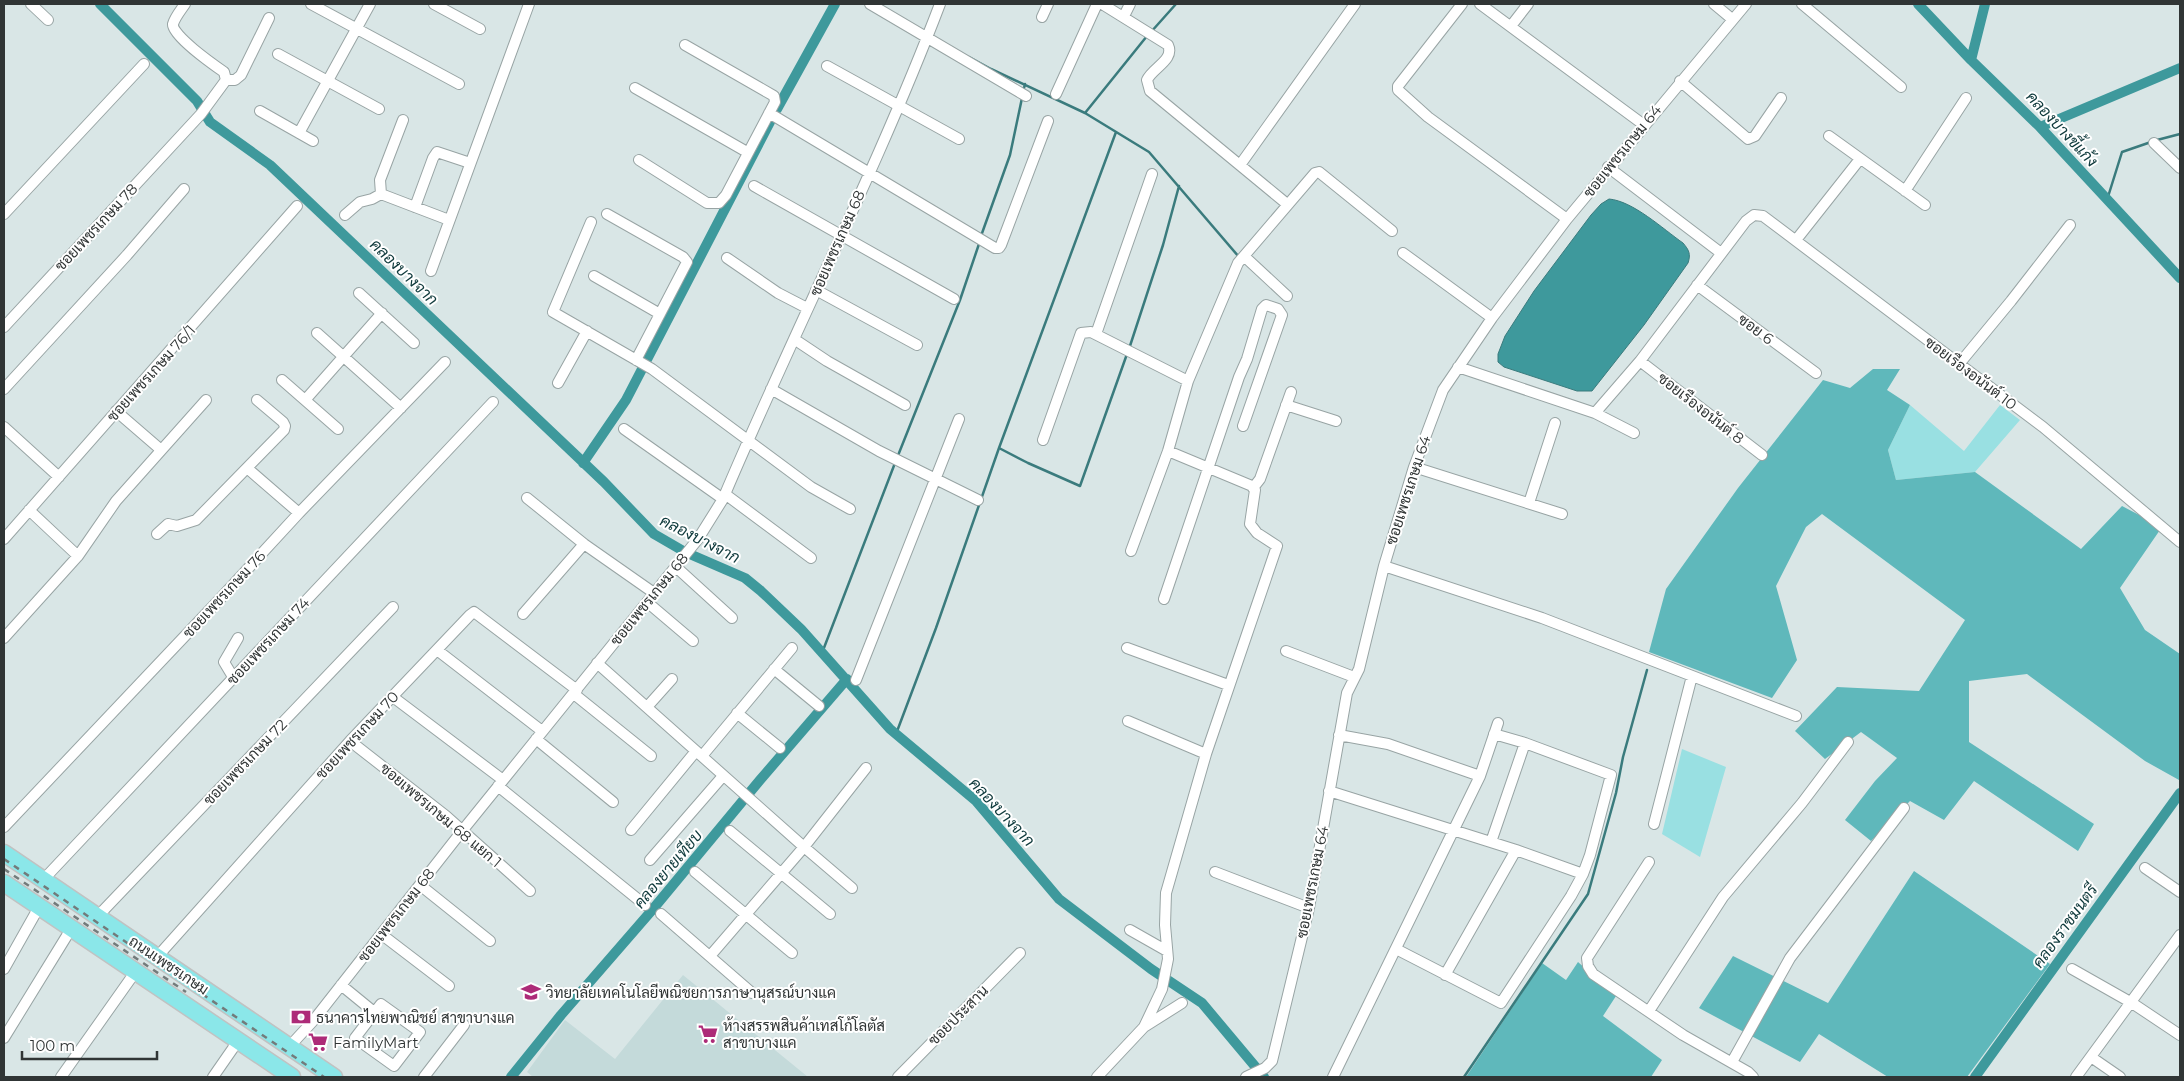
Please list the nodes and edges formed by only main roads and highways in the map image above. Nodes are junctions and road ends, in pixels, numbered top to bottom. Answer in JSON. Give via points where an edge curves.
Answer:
{"nodes":[{"id":1,"x":4,"y":853,"type":"edge"},
{"id":2,"x":4,"y":883,"type":"edge"},
{"id":3,"x":157,"y":957,"type":"junction"},
{"id":4,"x":140,"y":974,"type":"junction"},
{"id":5,"x":184,"y":976,"type":"junction"},
{"id":6,"x":170,"y":994,"type":"junction"},
{"id":7,"x":292,"y":1077,"type":"edge"},
{"id":8,"x":334,"y":1077,"type":"edge"}],
"edges":[{"from":1,"to":3,"type":"main road","name":"ถนนเพชรเกษม"},
{"from":2,"to":4,"type":"main road","name":"ถนนเพชรเกษม"},
{"from":3,"to":4,"type":"main road"},
{"from":3,"to":5,"type":"main road","name":"ถนนเพชรเกษม"},
{"from":4,"to":6,"type":"main road","name":"ถนนเพชรเกษม"},
{"from":5,"to":6,"type":"main road"},
{"from":5,"to":8,"type":"main road","name":"ถนนเพชรเกษม"},
{"from":6,"to":7,"type":"main road","name":"ถนนเพชรเกษม"}]}
